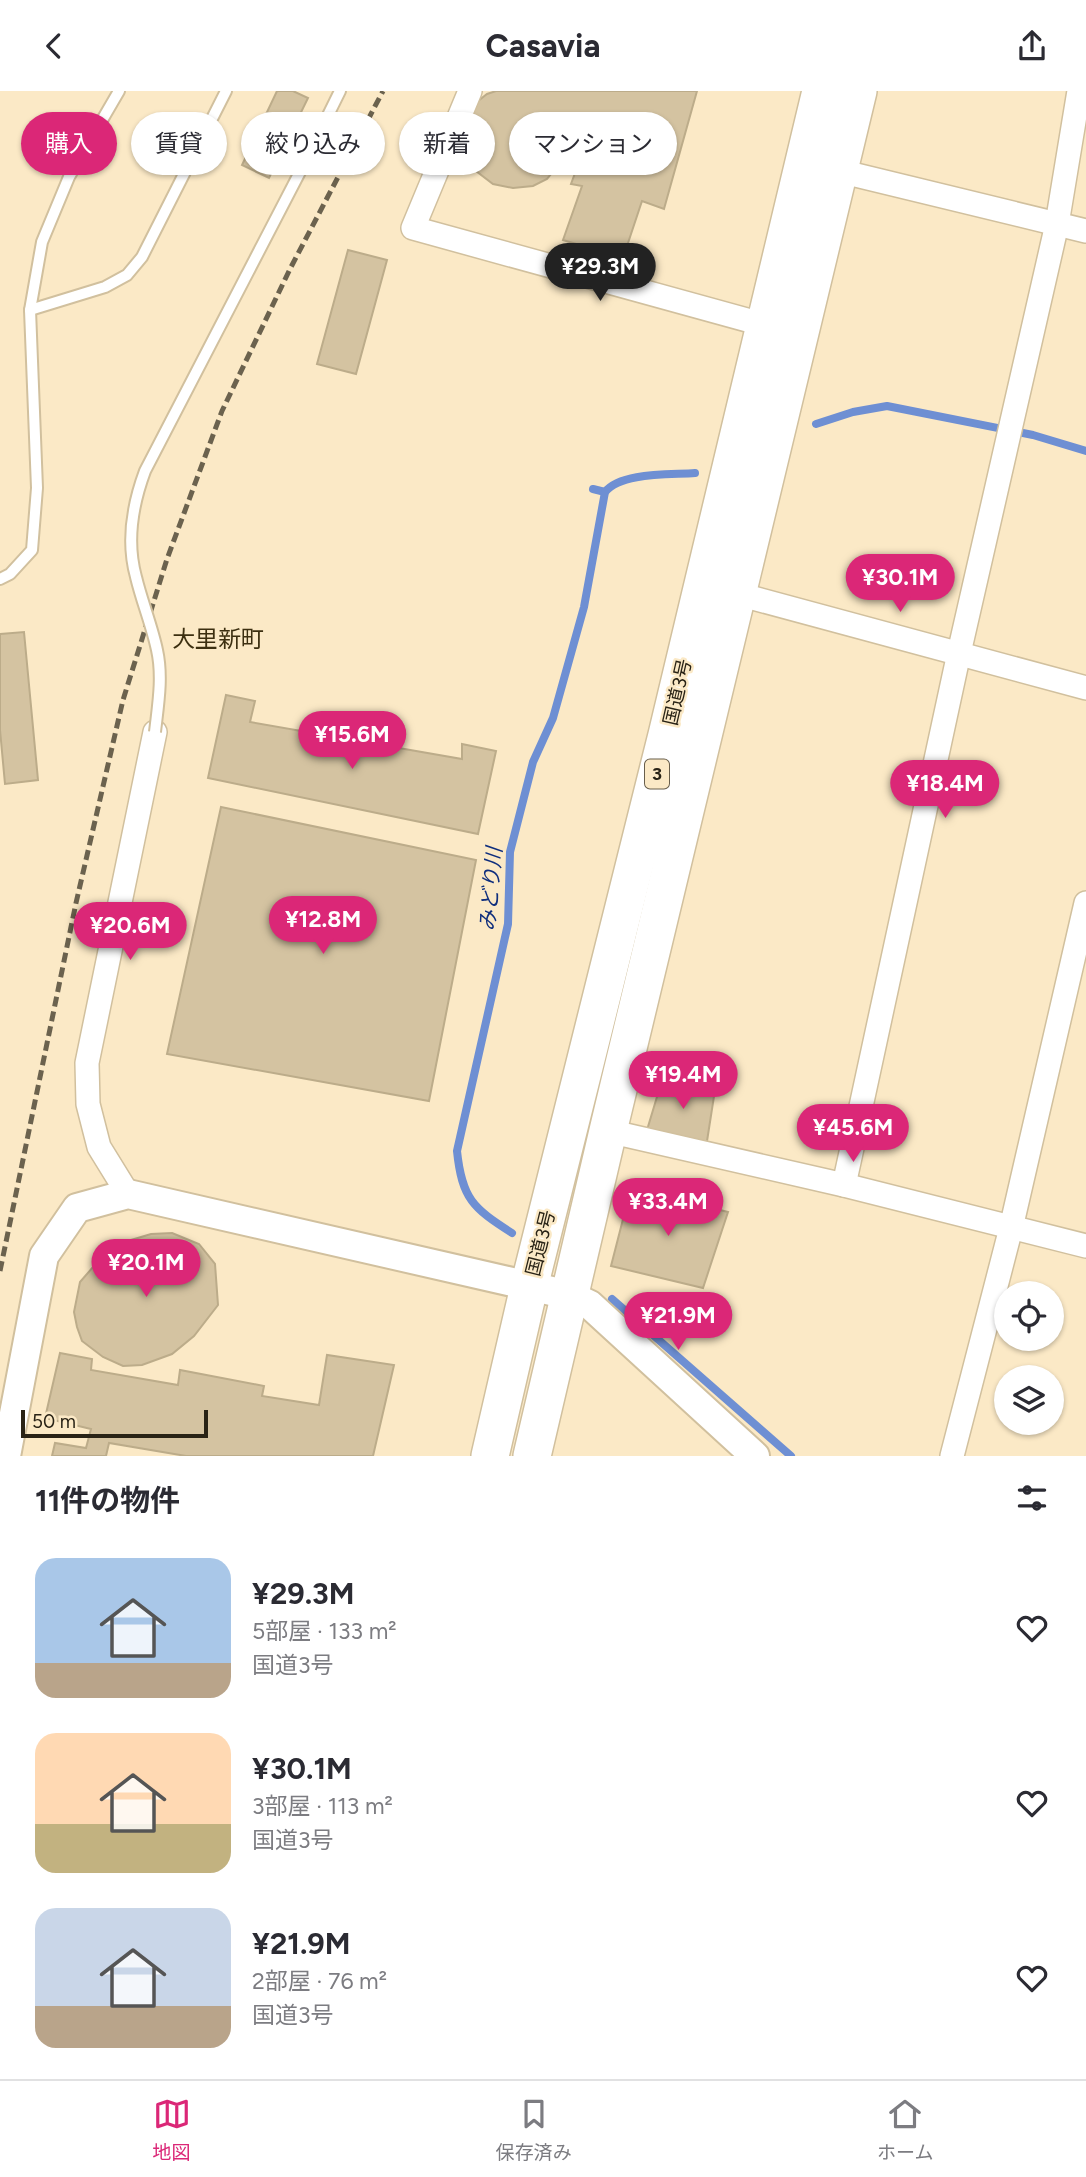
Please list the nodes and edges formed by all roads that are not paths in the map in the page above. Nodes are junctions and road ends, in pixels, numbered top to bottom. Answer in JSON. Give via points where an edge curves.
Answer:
{"nodes":[{"id":1,"x":119,"y":91,"type":"edge"},
{"id":2,"x":226,"y":91,"type":"edge"},
{"id":3,"x":340,"y":91,"type":"edge"},
{"id":4,"x":470,"y":91,"type":"edge"},
{"id":5,"x":821,"y":91,"type":"edge"},
{"id":6,"x":858,"y":91,"type":"edge"},
{"id":7,"x":1079,"y":91,"type":"edge"},
{"id":8,"x":803,"y":162,"type":"junction"},
{"id":9,"x":839,"y":171,"type":"junction"},
{"id":10,"x":1057,"y":224,"type":"junction"},
{"id":11,"x":1086,"y":231,"type":"edge"},
{"id":12,"x":30,"y":310,"type":"junction"},
{"id":13,"x":764,"y":324,"type":"junction"},
{"id":14,"x":799,"y":335,"type":"junction"},
{"id":15,"x":0,"y":579,"type":"edge"},
{"id":16,"x":702,"y":586,"type":"junction"},
{"id":17,"x":739,"y":593,"type":"junction"},
{"id":18,"x":959,"y":653,"type":"junction"},
{"id":19,"x":1086,"y":688,"type":"edge"},
{"id":20,"x":155,"y":731,"type":"joint"},
{"id":21,"x":1086,"y":903,"type":"edge"},
{"id":22,"x":608,"y":1131,"type":"junction"},
{"id":23,"x":844,"y":1185,"type":"junction"},
{"id":24,"x":128,"y":1194,"type":"junction"},
{"id":25,"x":1011,"y":1228,"type":"junction"},
{"id":26,"x":1086,"y":1246,"type":"edge"},
{"id":27,"x":529,"y":1287,"type":"junction"},
{"id":28,"x":569,"y":1295,"type":"junction"},
{"id":29,"x":6,"y":1456,"type":"edge"},
{"id":30,"x":489,"y":1456,"type":"edge"},
{"id":31,"x":532,"y":1456,"type":"edge"},
{"id":32,"x":755,"y":1456,"type":"edge"},
{"id":33,"x":952,"y":1456,"type":"edge"}],
"edges":[{"from":1,"to":12,"type":"lane","via":[[69,177],[42,243]]},
{"from":2,"to":12,"type":"lane","via":[[142,257],[127,275],[106,287]]},
{"from":3,"to":20,"type":"lane","bridge":true,"via":[[134,500],[130,539],[135,574],[158,651]]},
{"from":4,"to":13,"type":"street","via":[[413,228]]},
{"from":5,"to":8,"type":"highway","name":"国道3号","number":"3"},
{"from":6,"to":9,"type":"highway","name":"国道3号","number":"3"},
{"from":7,"to":10,"type":"street"},
{"from":8,"to":9,"type":"street"},
{"from":8,"to":13,"type":"highway","name":"国道3号","number":"3"},
{"from":9,"to":10,"type":"street"},
{"from":9,"to":14,"type":"highway","name":"国道3号","number":"3"},
{"from":10,"to":11,"type":"street"},
{"from":10,"to":18,"type":"street"},
{"from":12,"to":15,"type":"lane","via":[[37,488],[32,550]]},
{"from":13,"to":14,"type":"street"},
{"from":13,"to":16,"type":"highway","name":"国道3号","number":"3"},
{"from":14,"to":17,"type":"highway","name":"国道3号","number":"3"},
{"from":16,"to":17,"type":"street"},
{"from":16,"to":27,"type":"highway","name":"国道3号","number":"3"},
{"from":17,"to":18,"type":"street"},
{"from":17,"to":22,"type":"highway","name":"国道3号","number":"3"},
{"from":18,"to":19,"type":"street"},
{"from":18,"to":23,"type":"street"},
{"from":20,"to":24,"type":"street","via":[[87,1063],[88,1104],[99,1147]]},
{"from":21,"to":25,"type":"street"},
{"from":22,"to":23,"type":"street"},
{"from":22,"to":28,"type":"highway","name":"国道3号","number":"3"},
{"from":23,"to":25,"type":"street"},
{"from":24,"to":27,"type":"street"},
{"from":24,"to":29,"type":"street","via":[[77,1208],[44,1256]]},
{"from":25,"to":26,"type":"street"},
{"from":25,"to":33,"type":"street"},
{"from":27,"to":28,"type":"street"},
{"from":27,"to":30,"type":"highway","name":"国道3号","number":"3"},
{"from":28,"to":31,"type":"highway","name":"国道3号","number":"3"},
{"from":28,"to":32,"type":"street","via":[[590,1305]]}]}
